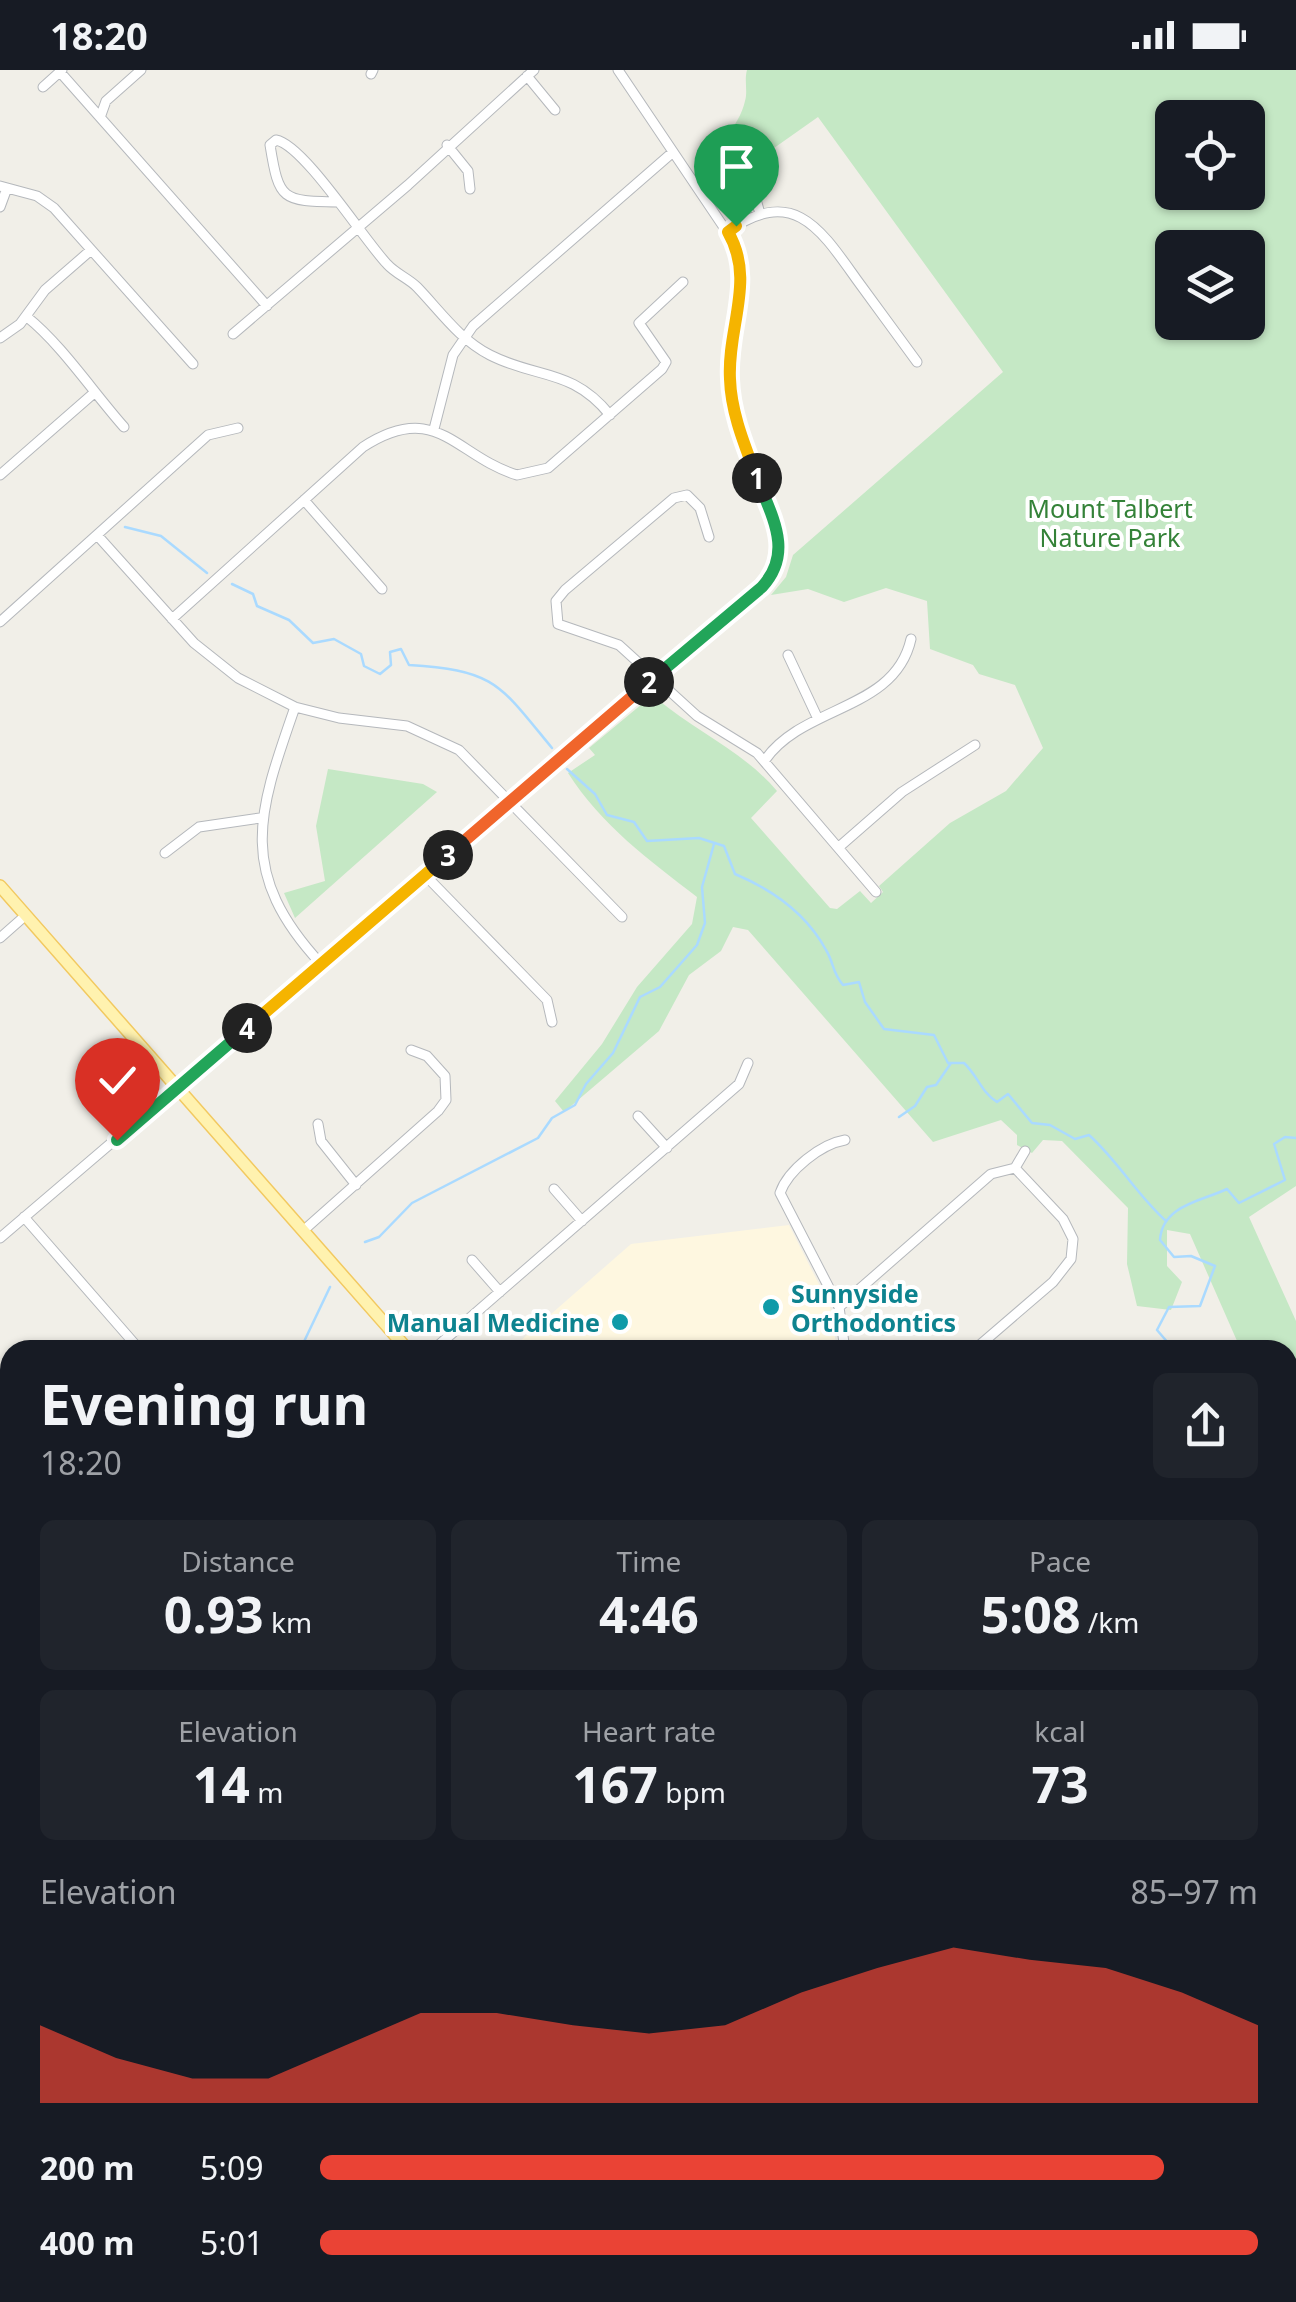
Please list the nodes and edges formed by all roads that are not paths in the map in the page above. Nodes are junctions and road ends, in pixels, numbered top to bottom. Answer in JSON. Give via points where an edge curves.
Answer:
{"nodes":[{"id":1,"x":141,"y":70,"type":"edge"},
{"id":2,"x":618,"y":70,"type":"edge"},
{"id":3,"x":61,"y":71,"type":"edge"},
{"id":4,"x":530,"y":73,"type":"edge"},
{"id":5,"x":43,"y":87,"type":"dead end"},
{"id":6,"x":555,"y":110,"type":"dead end"},
{"id":7,"x":100,"y":115,"type":"junction"},
{"id":8,"x":447,"y":145,"type":"junction"},
{"id":9,"x":673,"y":152,"type":"junction"},
{"id":10,"x":748,"y":166,"type":"dead end"},
{"id":11,"x":4,"y":187,"type":"edge"},
{"id":12,"x":470,"y":189,"type":"dead end"},
{"id":13,"x":338,"y":202,"type":"junction"},
{"id":14,"x":0,"y":208,"type":"edge"},
{"id":15,"x":760,"y":214,"type":"junction"},
{"id":16,"x":358,"y":228,"type":"junction"},
{"id":17,"x":728,"y":232,"type":"junction"},
{"id":18,"x":91,"y":250,"type":"junction"},
{"id":19,"x":684,"y":282,"type":"dead end"},
{"id":20,"x":267,"y":306,"type":"junction"},
{"id":21,"x":27,"y":316,"type":"junction"},
{"id":22,"x":233,"y":334,"type":"dead end"},
{"id":23,"x":0,"y":338,"type":"edge"},
{"id":24,"x":464,"y":338,"type":"junction"},
{"id":25,"x":917,"y":362,"type":"dead end"},
{"id":26,"x":193,"y":364,"type":"dead end"},
{"id":27,"x":94,"y":393,"type":"junction"},
{"id":28,"x":610,"y":415,"type":"junction"},
{"id":29,"x":124,"y":427,"type":"dead end"},
{"id":30,"x":238,"y":428,"type":"dead end"},
{"id":31,"x":434,"y":429,"type":"junction"},
{"id":32,"x":1,"y":475,"type":"edge"},
{"id":33,"x":304,"y":500,"type":"junction"},
{"id":34,"x":97,"y":535,"type":"junction"},
{"id":35,"x":709,"y":538,"type":"dead end"},
{"id":36,"x":382,"y":589,"type":"dead end"},
{"id":37,"x":172,"y":619,"type":"junction"},
{"id":38,"x":0,"y":622,"type":"edge"},
{"id":39,"x":911,"y":638,"type":"dead end"},
{"id":40,"x":788,"y":656,"type":"dead end"},
{"id":41,"x":653,"y":678,"type":"junction"},
{"id":42,"x":294,"y":707,"type":"junction"},
{"id":43,"x":818,"y":719,"type":"junction"},
{"id":44,"x":975,"y":744,"type":"dead end"},
{"id":45,"x":766,"y":760,"type":"junction"},
{"id":46,"x":511,"y":801,"type":"junction"},
{"id":47,"x":260,"y":818,"type":"junction"},
{"id":48,"x":838,"y":847,"type":"junction"},
{"id":49,"x":164,"y":853,"type":"dead end"},
{"id":50,"x":425,"y":875,"type":"junction"},
{"id":51,"x":0,"y":886,"type":"edge"},
{"id":52,"x":876,"y":892,"type":"dead end"},
{"id":53,"x":26,"y":915,"type":"junction"},
{"id":54,"x":622,"y":917,"type":"dead end"},
{"id":55,"x":0,"y":938,"type":"edge"},
{"id":56,"x":321,"y":964,"type":"junction"},
{"id":57,"x":552,"y":1022,"type":"dead end"},
{"id":58,"x":411,"y":1050,"type":"dead end"},
{"id":59,"x":748,"y":1064,"type":"dead end"},
{"id":60,"x":179,"y":1088,"type":"junction"},
{"id":61,"x":638,"y":1116,"type":"dead end"},
{"id":62,"x":318,"y":1124,"type":"dead end"},
{"id":63,"x":845,"y":1140,"type":"dead end"},
{"id":64,"x":667,"y":1148,"type":"junction"},
{"id":65,"x":1025,"y":1150,"type":"dead end"},
{"id":66,"x":1015,"y":1168,"type":"junction"},
{"id":67,"x":356,"y":1185,"type":"junction"},
{"id":68,"x":554,"y":1189,"type":"dead end"},
{"id":69,"x":24,"y":1217,"type":"junction"},
{"id":70,"x":582,"y":1220,"type":"junction"},
{"id":71,"x":304,"y":1230,"type":"junction"},
{"id":72,"x":0,"y":1238,"type":"edge"},
{"id":73,"x":472,"y":1260,"type":"dead end"},
{"id":74,"x":500,"y":1292,"type":"junction"},
{"id":75,"x":839,"y":1307,"type":"junction"},
{"id":76,"x":131,"y":1340,"type":"edge"},
{"id":77,"x":399,"y":1340,"type":"edge"},
{"id":78,"x":445,"y":1340,"type":"edge"},
{"id":79,"x":844,"y":1340,"type":"edge"},
{"id":80,"x":986,"y":1340,"type":"edge"}],
"edges":[{"from":1,"to":7,"type":"street","via":[[106,100]]},
{"from":2,"to":9,"type":"street"},
{"from":3,"to":5,"type":"street"},
{"from":3,"to":7,"type":"street"},
{"from":4,"to":6,"type":"street"},
{"from":4,"to":8,"type":"street"},
{"from":7,"to":20,"type":"street"},
{"from":8,"to":12,"type":"street","via":[[468,171]]},
{"from":8,"to":16,"type":"street"},
{"from":9,"to":17,"type":"street"},
{"from":9,"to":24,"type":"street"},
{"from":10,"to":15,"type":"street"},
{"from":11,"to":14,"type":"street"},
{"from":11,"to":18,"type":"street","via":[[45,201]]},
{"from":13,"to":13,"type":"street","via":[[294,149],[276,140],[270,145],[284,196]]},
{"from":13,"to":16,"type":"street"},
{"from":15,"to":17,"type":"street"},
{"from":15,"to":25,"type":"street","via":[[796,215],[822,232]]},
{"from":16,"to":20,"type":"street"},
{"from":16,"to":24,"type":"street"},
{"from":17,"to":41,"type":"street","via":[[743,274],[730,350],[733,405],[780,556],[762,587]]},
{"from":18,"to":21,"type":"street"},
{"from":18,"to":26,"type":"street"},
{"from":19,"to":28,"type":"street","via":[[639,323],[666,362]]},
{"from":20,"to":22,"type":"street"},
{"from":21,"to":23,"type":"street"},
{"from":21,"to":27,"type":"street"},
{"from":24,"to":28,"type":"street","via":[[492,356],[567,378]]},
{"from":24,"to":31,"type":"street"},
{"from":27,"to":29,"type":"street"},
{"from":27,"to":32,"type":"street"},
{"from":28,"to":31,"type":"street","via":[[548,468],[528,476],[506,472]]},
{"from":30,"to":34,"type":"street","via":[[208,436]]},
{"from":31,"to":33,"type":"street","via":[[375,439]]},
{"from":33,"to":36,"type":"street"},
{"from":33,"to":37,"type":"street"},
{"from":34,"to":37,"type":"street"},
{"from":34,"to":38,"type":"street"},
{"from":35,"to":41,"type":"street","via":[[694,500],[674,498],[556,601],[558,624],[619,644]]},
{"from":37,"to":42,"type":"street","via":[[223,667]]},
{"from":39,"to":43,"type":"street","via":[[906,662],[886,681]]},
{"from":40,"to":43,"type":"street"},
{"from":41,"to":45,"type":"street"},
{"from":41,"to":46,"type":"street"},
{"from":42,"to":46,"type":"street","via":[[428,733],[472,759]]},
{"from":42,"to":47,"type":"street"},
{"from":43,"to":45,"type":"street","via":[[789,734]]},
{"from":44,"to":48,"type":"street","via":[[902,792]]},
{"from":45,"to":48,"type":"street"},
{"from":46,"to":50,"type":"street"},
{"from":46,"to":54,"type":"street"},
{"from":47,"to":49,"type":"street","via":[[199,827]]},
{"from":47,"to":56,"type":"street","via":[[273,895]]},
{"from":48,"to":52,"type":"street"},
{"from":50,"to":56,"type":"street"},
{"from":50,"to":57,"type":"street","via":[[547,1000]]},
{"from":51,"to":53,"type":"main road"},
{"from":53,"to":55,"type":"street"},
{"from":53,"to":60,"type":"main road"},
{"from":56,"to":60,"type":"street"},
{"from":58,"to":67,"type":"street","via":[[445,1076],[446,1100]]},
{"from":59,"to":64,"type":"street","via":[[739,1084]]},
{"from":60,"to":69,"type":"street"},
{"from":60,"to":71,"type":"main road"},
{"from":61,"to":64,"type":"street"},
{"from":62,"to":67,"type":"street","via":[[321,1141]]},
{"from":63,"to":75,"type":"street","via":[[829,1143],[780,1193]]},
{"from":64,"to":70,"type":"street"},
{"from":65,"to":66,"type":"street"},
{"from":66,"to":75,"type":"street","via":[[991,1174]]},
{"from":66,"to":80,"type":"street","via":[[1070,1229],[1071,1259]]},
{"from":67,"to":71,"type":"street"},
{"from":68,"to":70,"type":"street"},
{"from":69,"to":72,"type":"street"},
{"from":69,"to":76,"type":"street"},
{"from":70,"to":74,"type":"street"},
{"from":71,"to":77,"type":"main road"},
{"from":73,"to":74,"type":"street"},
{"from":74,"to":78,"type":"street"},
{"from":75,"to":79,"type":"street"}]}
